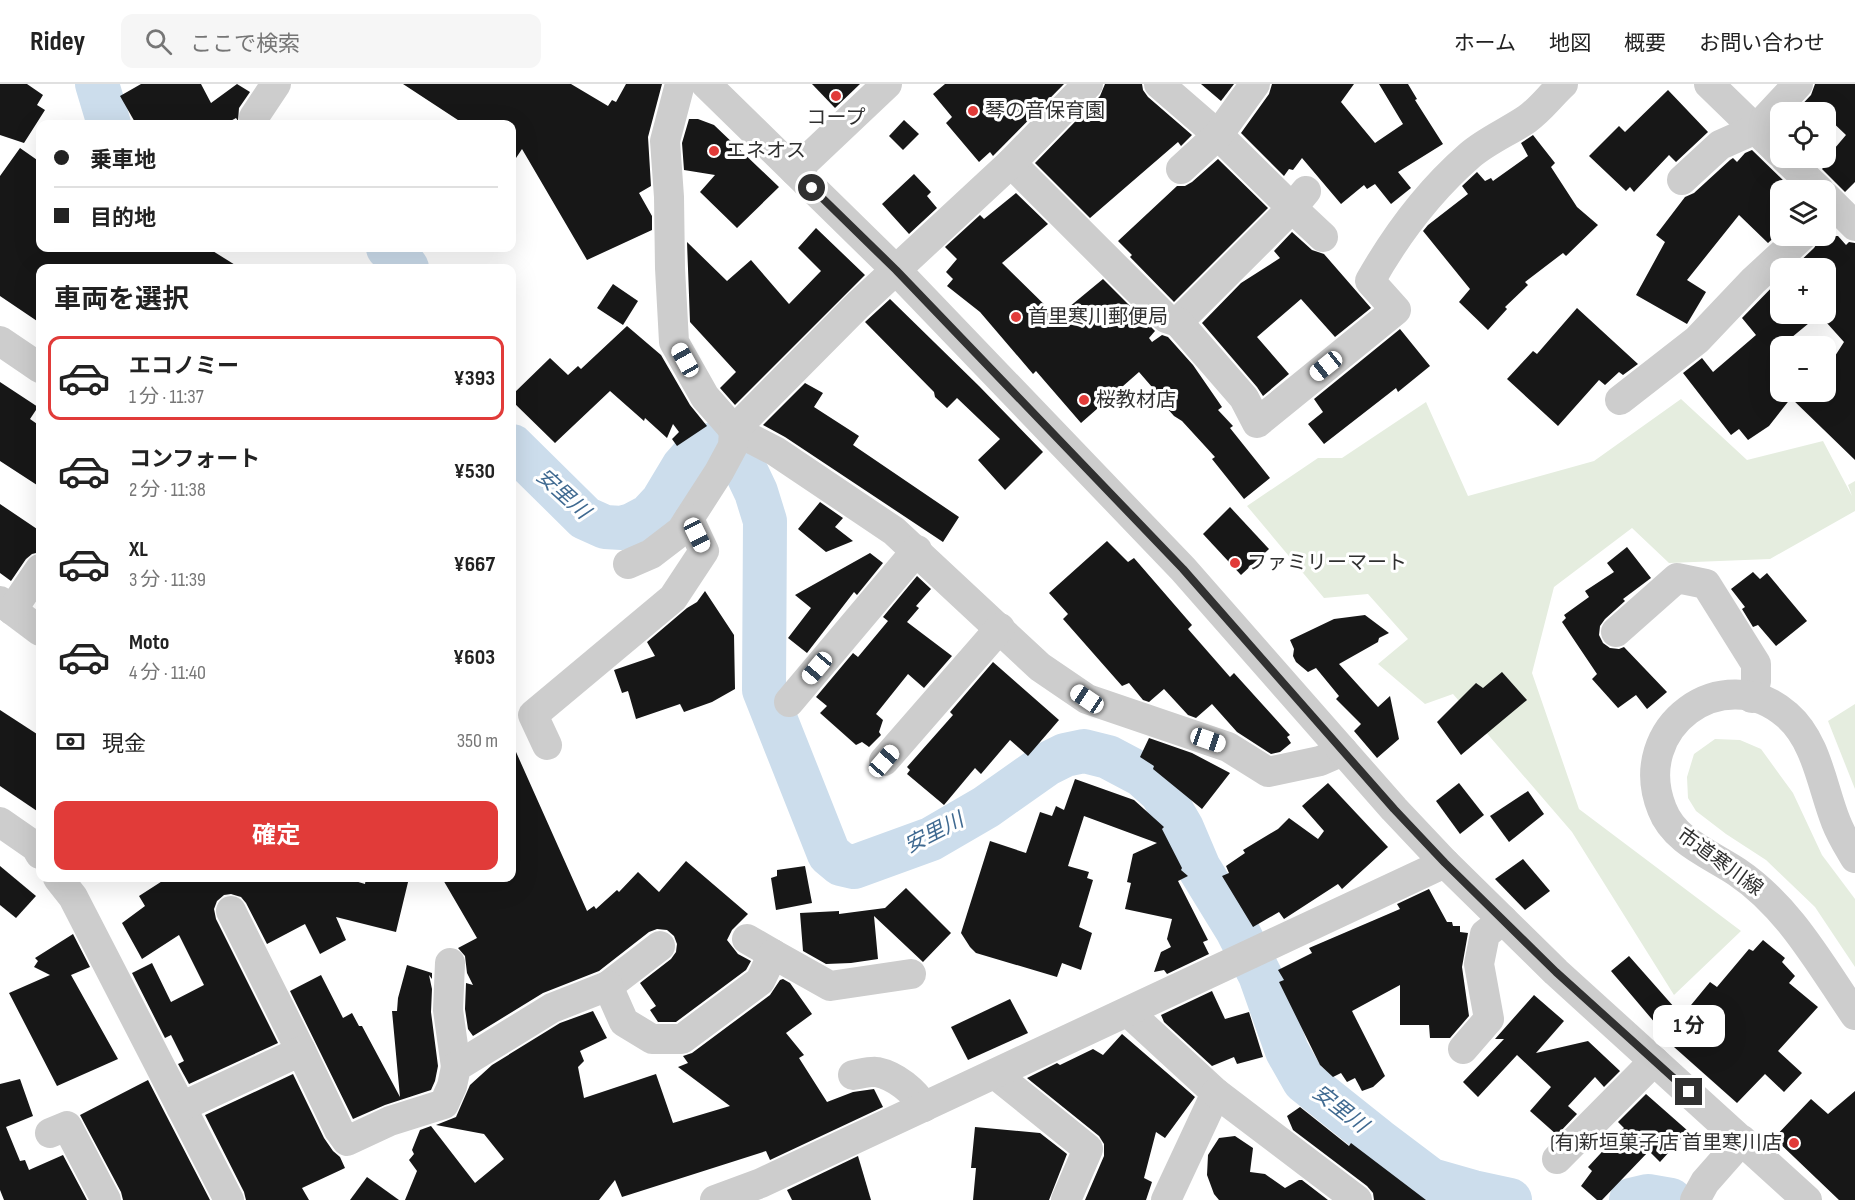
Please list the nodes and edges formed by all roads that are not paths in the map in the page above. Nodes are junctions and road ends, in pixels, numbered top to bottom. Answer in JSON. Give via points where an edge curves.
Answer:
{"nodes":[{"id":1,"x":276,"y":84,"type":"edge"},
{"id":2,"x":680,"y":84,"type":"edge"},
{"id":3,"x":706,"y":84,"type":"edge"},
{"id":4,"x":887,"y":84,"type":"edge"},
{"id":5,"x":1088,"y":84,"type":"edge"},
{"id":6,"x":1159,"y":84,"type":"edge"},
{"id":7,"x":1255,"y":84,"type":"edge"},
{"id":8,"x":1563,"y":84,"type":"edge"},
{"id":9,"x":1709,"y":84,"type":"edge"},
{"id":10,"x":1798,"y":84,"type":"edge"},
{"id":11,"x":254,"y":117,"type":"dead end"},
{"id":12,"x":1756,"y":129,"type":"junction"},
{"id":13,"x":1218,"y":135,"type":"junction"},
{"id":14,"x":1770,"y":143,"type":"edge"},
{"id":15,"x":1011,"y":163,"type":"junction"},
{"id":16,"x":1795,"y":168,"type":"edge"},
{"id":17,"x":1182,"y":169,"type":"dead end"},
{"id":18,"x":795,"y":171,"type":"junction"},
{"id":19,"x":1682,"y":180,"type":"dead end"},
{"id":20,"x":1806,"y":180,"type":"edge"},
{"id":21,"x":1299,"y":200,"type":"junction"},
{"id":22,"x":1836,"y":210,"type":"edge"},
{"id":23,"x":1855,"y":226,"type":"edge"},
{"id":24,"x":1323,"y":237,"type":"dead end"},
{"id":25,"x":1791,"y":246,"type":"edge"},
{"id":26,"x":896,"y":270,"type":"junction"},
{"id":27,"x":1178,"y":322,"type":"junction"},
{"id":28,"x":0,"y":341,"type":"edge"},
{"id":29,"x":36,"y":365,"type":"edge"},
{"id":30,"x":1620,"y":400,"type":"dead end"},
{"id":31,"x":734,"y":438,"type":"junction"},
{"id":32,"x":689,"y":519,"type":"junction"},
{"id":33,"x":917,"y":550,"type":"junction"},
{"id":34,"x":628,"y":564,"type":"dead end"},
{"id":35,"x":36,"y":573,"type":"edge"},
{"id":36,"x":6,"y":606,"type":"edge"},
{"id":37,"x":36,"y":628,"type":"edge"},
{"id":38,"x":1000,"y":628,"type":"junction"},
{"id":39,"x":1616,"y":632,"type":"dead end"},
{"id":40,"x":1752,"y":698,"type":"junction"},
{"id":41,"x":789,"y":702,"type":"dead end"},
{"id":42,"x":547,"y":746,"type":"dead end"},
{"id":43,"x":1343,"y":751,"type":"junction"},
{"id":44,"x":884,"y":761,"type":"dead end"},
{"id":45,"x":0,"y":822,"type":"edge"},
{"id":46,"x":36,"y":847,"type":"edge"},
{"id":47,"x":1855,"y":858,"type":"edge"},
{"id":48,"x":1445,"y":863,"type":"junction"},
{"id":49,"x":61,"y":882,"type":"edge"},
{"id":50,"x":231,"y":911,"type":"dead end"},
{"id":51,"x":1503,"y":920,"type":"junction"},
{"id":52,"x":747,"y":939,"type":"dead end"},
{"id":53,"x":660,"y":946,"type":"dead end"},
{"id":54,"x":773,"y":954,"type":"junction"},
{"id":55,"x":450,"y":963,"type":"dead end"},
{"id":56,"x":911,"y":974,"type":"dead end"},
{"id":57,"x":608,"y":986,"type":"junction"},
{"id":58,"x":1128,"y":1012,"type":"junction"},
{"id":59,"x":1855,"y":1015,"type":"edge"},
{"id":60,"x":1463,"y":1049,"type":"dead end"},
{"id":61,"x":301,"y":1051,"type":"junction"},
{"id":62,"x":1654,"y":1061,"type":"junction"},
{"id":63,"x":456,"y":1066,"type":"junction"},
{"id":64,"x":853,"y":1074,"type":"dead end"},
{"id":65,"x":995,"y":1074,"type":"junction"},
{"id":66,"x":1216,"y":1093,"type":"junction"},
{"id":67,"x":181,"y":1107,"type":"junction"},
{"id":68,"x":924,"y":1107,"type":"junction"},
{"id":69,"x":50,"y":1133,"type":"dead end"},
{"id":70,"x":1742,"y":1140,"type":"junction"},
{"id":71,"x":1557,"y":1159,"type":"dead end"},
{"id":72,"x":1178,"y":1194,"type":"edge"},
{"id":73,"x":1696,"y":1196,"type":"edge"},
{"id":74,"x":106,"y":1200,"type":"edge"},
{"id":75,"x":228,"y":1200,"type":"edge"},
{"id":76,"x":715,"y":1200,"type":"edge"},
{"id":77,"x":1066,"y":1200,"type":"edge"},
{"id":78,"x":1357,"y":1200,"type":"edge"},
{"id":79,"x":1807,"y":1200,"type":"edge"}],
"edges":[{"from":1,"to":11,"type":"street"},
{"from":2,"to":31,"type":"street","via":[[665,141],[674,342]]},
{"from":3,"to":18,"type":"street"},
{"from":4,"to":18,"type":"street"},
{"from":5,"to":15,"type":"street"},
{"from":6,"to":13,"type":"street"},
{"from":7,"to":13,"type":"street"},
{"from":8,"to":27,"type":"street","via":[[1529,117],[1471,154],[1447,176],[1386,252],[1370,281],[1396,310],[1257,423],[1244,398]]},
{"from":9,"to":12,"type":"street"},
{"from":10,"to":12,"type":"street"},
{"from":12,"to":14,"type":"street"},
{"from":12,"to":19,"type":"street","via":[[1720,145]]},
{"from":13,"to":17,"type":"street"},
{"from":13,"to":21,"type":"street"},
{"from":15,"to":26,"type":"street"},
{"from":15,"to":27,"type":"street","via":[[1166,318]]},
{"from":16,"to":20,"type":"street"},
{"from":18,"to":26,"type":"street"},
{"from":21,"to":24,"type":"street"},
{"from":21,"to":27,"type":"street"},
{"from":22,"to":23,"type":"street"},
{"from":25,"to":30,"type":"street","via":[[1697,340]]},
{"from":26,"to":31,"type":"street","via":[[858,305]]},
{"from":26,"to":43,"type":"street","via":[[1183,569]]},
{"from":28,"to":29,"type":"street"},
{"from":31,"to":32,"type":"street","via":[[720,472]]},
{"from":31,"to":33,"type":"street","via":[[785,457]]},
{"from":32,"to":34,"type":"street","via":[[681,531],[651,554]]},
{"from":32,"to":42,"type":"street","via":[[704,551],[674,597],[533,715]]},
{"from":33,"to":38,"type":"street"},
{"from":33,"to":41,"type":"street"},
{"from":35,"to":36,"type":"street"},
{"from":36,"to":37,"type":"street"},
{"from":38,"to":43,"type":"street","via":[[1040,667],[1087,699],[1228,747],[1268,771],[1320,761]]},
{"from":38,"to":44,"type":"street"},
{"from":39,"to":40,"type":"street","via":[[1677,578],[1706,584],[1756,664]]},
{"from":40,"to":47,"type":"street","name":"市道寒川線","via":[[1777,707],[1796,723]]},
{"from":40,"to":59,"type":"street","name":"市道寒川線","via":[[1733,695],[1711,699],[1693,706],[1675,721],[1656,757],[1657,797],[1675,831],[1743,877],[1776,905]]},
{"from":43,"to":48,"type":"street"},
{"from":45,"to":46,"type":"street"},
{"from":48,"to":51,"type":"street"},
{"from":48,"to":58,"type":"street"},
{"from":49,"to":67,"type":"street","via":[[73,897]]},
{"from":50,"to":61,"type":"street"},
{"from":51,"to":60,"type":"street","via":[[1485,934],[1479,964],[1489,1019]]},
{"from":51,"to":62,"type":"street"},
{"from":52,"to":54,"type":"street"},
{"from":53,"to":57,"type":"street"},
{"from":54,"to":56,"type":"street","via":[[830,986]]},
{"from":54,"to":57,"type":"street","via":[[760,981],[682,1039],[652,1039],[624,1022]]},
{"from":55,"to":63,"type":"street","via":[[448,1010]]},
{"from":57,"to":63,"type":"street","via":[[552,1008]]},
{"from":58,"to":65,"type":"street"},
{"from":58,"to":66,"type":"street"},
{"from":61,"to":63,"type":"street","via":[[348,1141],[390,1121],[444,1104]]},
{"from":61,"to":67,"type":"street"},
{"from":62,"to":70,"type":"street"},
{"from":62,"to":71,"type":"street"},
{"from":64,"to":68,"type":"street","via":[[876,1072],[898,1081]]},
{"from":65,"to":68,"type":"street"},
{"from":65,"to":77,"type":"street","via":[[1088,1149]]},
{"from":66,"to":72,"type":"street"},
{"from":66,"to":78,"type":"street"},
{"from":67,"to":75,"type":"street"},
{"from":68,"to":76,"type":"street","via":[[761,1183]]},
{"from":69,"to":74,"type":"street","via":[[67,1126]]},
{"from":70,"to":73,"type":"street"},
{"from":70,"to":79,"type":"street"}]}
